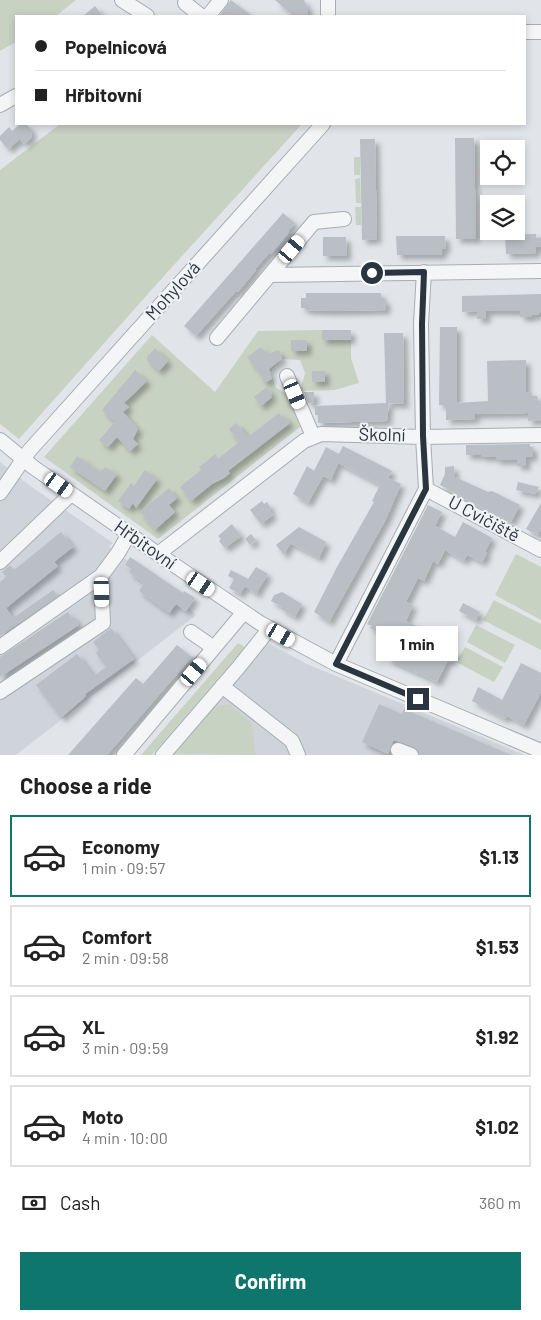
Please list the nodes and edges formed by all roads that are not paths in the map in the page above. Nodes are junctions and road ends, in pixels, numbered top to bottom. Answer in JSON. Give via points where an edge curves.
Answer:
{"nodes":[{"id":1,"x":122,"y":0,"type":"edge"},
{"id":2,"x":221,"y":0,"type":"edge"},
{"id":3,"x":328,"y":0,"type":"edge"},
{"id":4,"x":185,"y":3,"type":"dead end"},
{"id":5,"x":138,"y":14,"type":"edge"},
{"id":6,"x":200,"y":15,"type":"edge"},
{"id":7,"x":209,"y":15,"type":"edge"},
{"id":8,"x":328,"y":15,"type":"edge"},
{"id":9,"x":526,"y":32,"type":"edge"},
{"id":10,"x":541,"y":32,"type":"edge"},
{"id":11,"x":15,"y":97,"type":"edge"},
{"id":12,"x":0,"y":105,"type":"edge"},
{"id":13,"x":322,"y":125,"type":"edge"},
{"id":14,"x":344,"y":219,"type":"dead end"},
{"id":15,"x":541,"y":271,"type":"edge"},
{"id":16,"x":424,"y":272,"type":"junction"},
{"id":17,"x":270,"y":275,"type":"junction"},
{"id":18,"x":217,"y":338,"type":"dead end"},
{"id":19,"x":287,"y":376,"type":"dead end"},
{"id":20,"x":541,"y":435,"type":"edge"},
{"id":21,"x":313,"y":436,"type":"junction"},
{"id":22,"x":423,"y":436,"type":"junction"},
{"id":23,"x":0,"y":440,"type":"edge"},
{"id":24,"x":22,"y":458,"type":"junction"},
{"id":25,"x":426,"y":489,"type":"junction"},
{"id":26,"x":0,"y":493,"type":"edge"},
{"id":27,"x":71,"y":494,"type":"junction"},
{"id":28,"x":129,"y":534,"type":"junction"},
{"id":29,"x":541,"y":550,"type":"edge"},
{"id":30,"x":158,"y":554,"type":"junction"},
{"id":31,"x":0,"y":562,"type":"edge"},
{"id":32,"x":101,"y":576,"type":"junction"},
{"id":33,"x":244,"y":612,"type":"junction"},
{"id":34,"x":270,"y":628,"type":"junction"},
{"id":35,"x":192,"y":632,"type":"dead end"},
{"id":36,"x":0,"y":647,"type":"edge"},
{"id":37,"x":214,"y":648,"type":"junction"},
{"id":38,"x":336,"y":664,"type":"junction"},
{"id":39,"x":222,"y":686,"type":"junction"},
{"id":40,"x":0,"y":692,"type":"edge"},
{"id":41,"x":541,"y":751,"type":"edge"},
{"id":42,"x":124,"y":755,"type":"edge"},
{"id":43,"x":163,"y":755,"type":"edge"},
{"id":44,"x":298,"y":755,"type":"edge"}],
"edges":[{"from":1,"to":5,"type":"street"},
{"from":2,"to":7,"type":"street"},
{"from":3,"to":8,"type":"street"},
{"from":4,"to":6,"type":"street"},
{"from":9,"to":10,"type":"street"},
{"from":11,"to":12,"type":"street"},
{"from":13,"to":24,"type":"street","name":"Mohylová"},
{"from":14,"to":17,"type":"street","via":[[314,222]]},
{"from":15,"to":16,"type":"street"},
{"from":16,"to":17,"type":"street"},
{"from":16,"to":22,"type":"street"},
{"from":17,"to":18,"type":"street"},
{"from":19,"to":21,"type":"street"},
{"from":20,"to":22,"type":"street","name":"Školní"},
{"from":21,"to":22,"type":"street","name":"Školní"},
{"from":21,"to":30,"type":"street","name":"Školní"},
{"from":22,"to":25,"type":"street"},
{"from":23,"to":24,"type":"street","name":"Hřbitovní"},
{"from":24,"to":26,"type":"street","name":"Mohylová"},
{"from":24,"to":27,"type":"street","name":"Hřbitovní"},
{"from":25,"to":29,"type":"street","name":"U Cvičiště"},
{"from":25,"to":38,"type":"street"},
{"from":27,"to":28,"type":"street","name":"Hřbitovní"},
{"from":27,"to":31,"type":"street"},
{"from":28,"to":30,"type":"street","name":"Hřbitovní"},
{"from":28,"to":32,"type":"street"},
{"from":30,"to":33,"type":"street","name":"Hřbitovní"},
{"from":32,"to":36,"type":"street"},
{"from":32,"to":40,"type":"street","via":[[103,623]]},
{"from":33,"to":34,"type":"street","name":"Hřbitovní"},
{"from":33,"to":37,"type":"street"},
{"from":34,"to":38,"type":"street","name":"Hřbitovní"},
{"from":34,"to":39,"type":"street"},
{"from":35,"to":37,"type":"street"},
{"from":37,"to":42,"type":"street"},
{"from":38,"to":41,"type":"street","name":"Hřbitovní"},
{"from":39,"to":43,"type":"street"},
{"from":39,"to":44,"type":"street","via":[[292,741]]}]}
